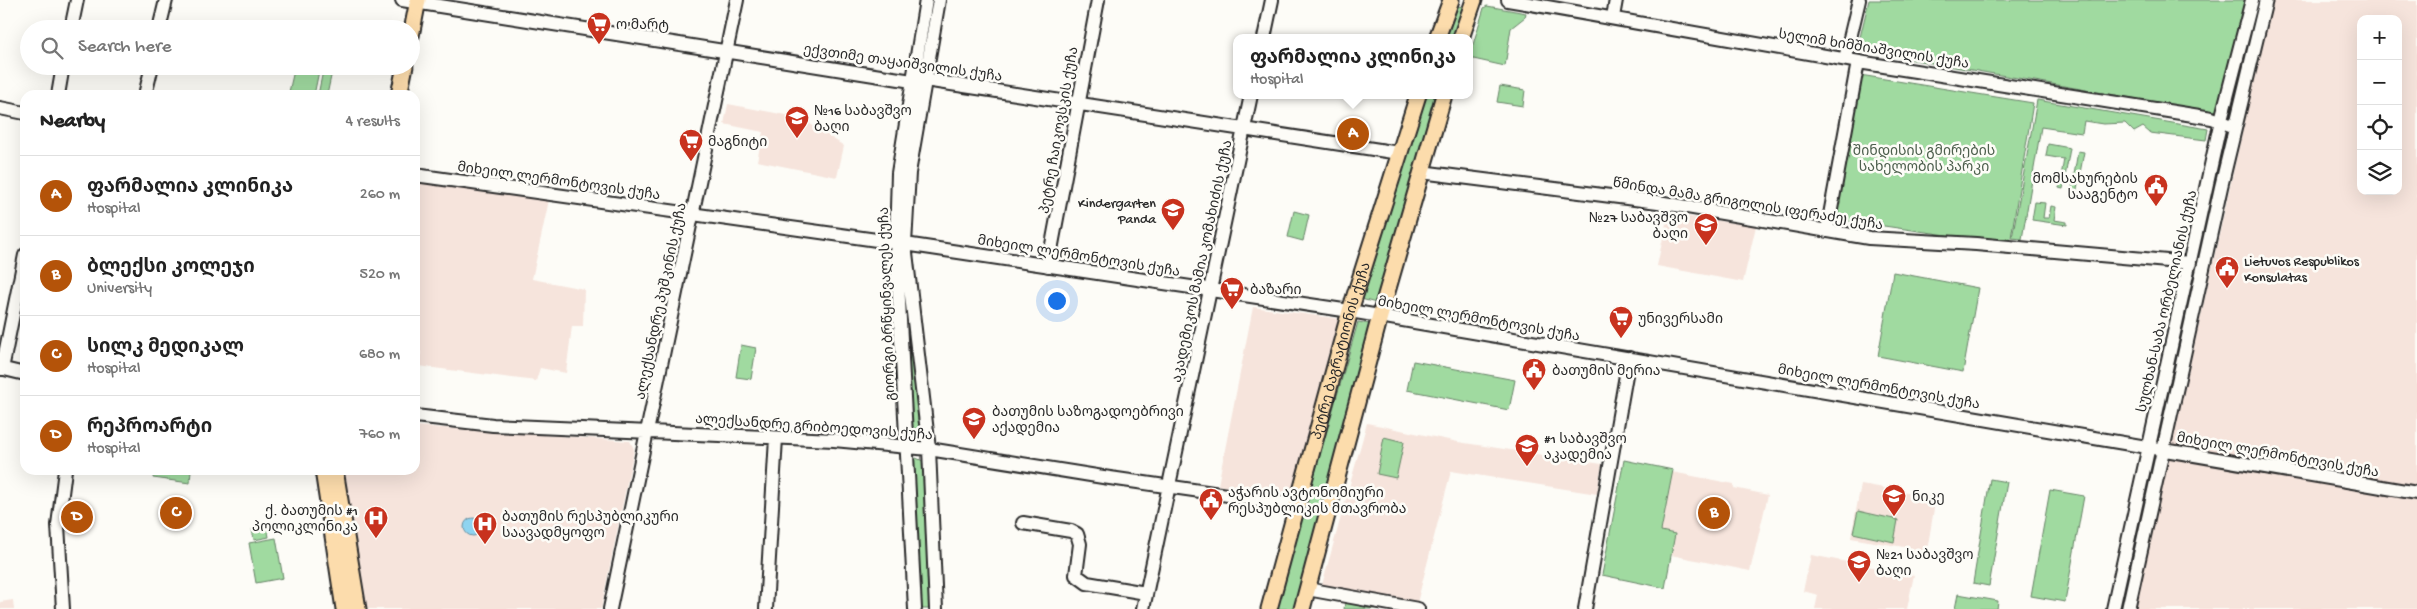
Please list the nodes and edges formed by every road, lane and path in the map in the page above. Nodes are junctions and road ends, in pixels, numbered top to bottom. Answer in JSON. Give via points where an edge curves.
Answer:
{"nodes":[{"id":1,"x":77,"y":0,"type":"edge"},
{"id":2,"x":166,"y":0,"type":"edge"},
{"id":3,"x":402,"y":0,"type":"edge"},
{"id":4,"x":737,"y":0,"type":"edge"},
{"id":5,"x":926,"y":0,"type":"edge"},
{"id":6,"x":939,"y":0,"type":"edge"},
{"id":7,"x":1098,"y":0,"type":"edge"},
{"id":8,"x":1272,"y":0,"type":"edge"},
{"id":9,"x":1451,"y":0,"type":"edge"},
{"id":10,"x":1474,"y":0,"type":"edge"},
{"id":11,"x":1508,"y":0,"type":"edge"},
{"id":12,"x":1616,"y":0,"type":"edge"},
{"id":13,"x":1859,"y":0,"type":"edge"},
{"id":14,"x":2252,"y":0,"type":"edge"},
{"id":15,"x":2266,"y":0,"type":"edge"},
{"id":16,"x":418,"y":1,"type":"edge"},
{"id":17,"x":1613,"y":17,"type":"junction"},
{"id":18,"x":73,"y":20,"type":"edge"},
{"id":19,"x":162,"y":20,"type":"edge"},
{"id":20,"x":414,"y":20,"type":"edge"},
{"id":21,"x":1265,"y":34,"type":"edge"},
{"id":22,"x":1438,"y":34,"type":"edge"},
{"id":23,"x":1462,"y":34,"type":"edge"},
{"id":24,"x":727,"y":50,"type":"junction"},
{"id":25,"x":1845,"y":59,"type":"junction"},
{"id":26,"x":1858,"y":62,"type":"junction"},
{"id":27,"x":62,"y":75,"type":"edge"},
{"id":28,"x":150,"y":75,"type":"edge"},
{"id":29,"x":403,"y":75,"type":"edge"},
{"id":30,"x":925,"y":80,"type":"junction"},
{"id":31,"x":912,"y":81,"type":"junction"},
{"id":32,"x":59,"y":90,"type":"edge"},
{"id":33,"x":147,"y":90,"type":"edge"},
{"id":34,"x":400,"y":90,"type":"edge"},
{"id":35,"x":1250,"y":99,"type":"edge"},
{"id":36,"x":1417,"y":99,"type":"edge"},
{"id":37,"x":1443,"y":99,"type":"edge"},
{"id":38,"x":1077,"y":104,"type":"junction"},
{"id":39,"x":0,"y":108,"type":"edge"},
{"id":40,"x":20,"y":112,"type":"edge"},
{"id":41,"x":2222,"y":120,"type":"junction"},
{"id":42,"x":2235,"y":127,"type":"junction"},
{"id":43,"x":1244,"y":129,"type":"junction"},
{"id":44,"x":1398,"y":153,"type":"junction"},
{"id":45,"x":1421,"y":172,"type":"junction"},
{"id":46,"x":420,"y":176,"type":"edge"},
{"id":47,"x":694,"y":214,"type":"junction"},
{"id":48,"x":1827,"y":231,"type":"junction"},
{"id":49,"x":901,"y":243,"type":"junction"},
{"id":50,"x":2190,"y":263,"type":"junction"},
{"id":51,"x":1048,"y":266,"type":"junction"},
{"id":52,"x":20,"y":279,"type":"edge"},
{"id":53,"x":1210,"y":290,"type":"junction"},
{"id":54,"x":1350,"y":311,"type":"junction"},
{"id":55,"x":1380,"y":316,"type":"junction"},
{"id":56,"x":1629,"y":358,"type":"junction"},
{"id":57,"x":1,"y":369,"type":"edge"},
{"id":58,"x":20,"y":373,"type":"edge"},
{"id":59,"x":420,"y":417,"type":"edge"},
{"id":60,"x":647,"y":431,"type":"junction"},
{"id":61,"x":776,"y":438,"type":"junction"},
{"id":62,"x":906,"y":447,"type":"junction"},
{"id":63,"x":2148,"y":447,"type":"junction"},
{"id":64,"x":928,"y":449,"type":"junction"},
{"id":65,"x":2163,"y":450,"type":"junction"},
{"id":66,"x":64,"y":475,"type":"edge"},
{"id":67,"x":324,"y":475,"type":"edge"},
{"id":68,"x":336,"y":475,"type":"edge"},
{"id":69,"x":1168,"y":487,"type":"junction"},
{"id":70,"x":2417,"y":493,"type":"edge"},
{"id":71,"x":1297,"y":505,"type":"junction"},
{"id":72,"x":1023,"y":523,"type":"dead end"},
{"id":73,"x":1307,"y":589,"type":"junction"},
{"id":74,"x":1146,"y":593,"type":"junction"},
{"id":75,"x":63,"y":609,"type":"edge"},
{"id":76,"x":344,"y":609,"type":"edge"},
{"id":77,"x":358,"y":609,"type":"edge"},
{"id":78,"x":610,"y":609,"type":"edge"},
{"id":79,"x":766,"y":609,"type":"edge"},
{"id":80,"x":915,"y":609,"type":"edge"},
{"id":81,"x":936,"y":609,"type":"edge"},
{"id":82,"x":1143,"y":609,"type":"edge"},
{"id":83,"x":1269,"y":609,"type":"edge"},
{"id":84,"x":1302,"y":609,"type":"edge"},
{"id":85,"x":1418,"y":609,"type":"edge"},
{"id":86,"x":1585,"y":609,"type":"edge"},
{"id":87,"x":2113,"y":609,"type":"edge"},
{"id":88,"x":2128,"y":609,"type":"edge"}],
"edges":[{"from":1,"to":18,"type":"street"},
{"from":2,"to":19,"type":"street"},
{"from":3,"to":16,"type":"street","name":"ექვთიმე თაყაიშვილის ქუჩა"},
{"from":4,"to":24,"type":"street","name":"ალექსანდრე პუშკინის ქუჩა"},
{"from":5,"to":31,"type":"street","name":"გიორგი ბრწყინვალეს ქუჩა"},
{"from":6,"to":30,"type":"street","name":"გიორგი ბრწყინვალეს ქუჩა"},
{"from":7,"to":38,"type":"street","name":"პეტრე ჩაიკოვსკის ქუჩა"},
{"from":8,"to":21,"type":"street"},
{"from":9,"to":22,"type":"main road"},
{"from":10,"to":23,"type":"main road"},
{"from":11,"to":17,"type":"street","name":"სელიმ ხიმშიაშვილის ქუჩა"},
{"from":12,"to":17,"type":"street"},
{"from":13,"to":25,"type":"street"},
{"from":14,"to":41,"type":"street","name":"სულხან-საბა ორბელიანის ქუჩა"},
{"from":15,"to":42,"type":"street","name":"სულხან-საბა ორბელიანის ქუჩა"},
{"from":16,"to":20,"type":"main road"},
{"from":16,"to":24,"type":"street","name":"ექვთიმე თაყაიშვილის ქუჩა"},
{"from":17,"to":25,"type":"street","name":"სელიმ ხიმშიაშვილის ქუჩა"},
{"from":24,"to":31,"type":"street","name":"ექვთიმე თაყაიშვილის ქუჩა"},
{"from":24,"to":47,"type":"street","name":"ალექსანდრე პუშკინის ქუჩა"},
{"from":25,"to":26,"type":"street","name":"სელიმ ხიმშიაშვილის ქუჩა"},
{"from":26,"to":41,"type":"street","name":"სელიმ ხიმშიაშვილის ქუჩა"},
{"from":26,"to":48,"type":"street"},
{"from":27,"to":32,"type":"street"},
{"from":28,"to":33,"type":"street"},
{"from":29,"to":34,"type":"main road"},
{"from":30,"to":31,"type":"street","name":"ექვთიმე თაყაიშვილის ქუჩა"},
{"from":30,"to":38,"type":"street","name":"ექვთიმე თაყაიშვილის ქუჩა"},
{"from":30,"to":49,"type":"street","name":"გიორგი ბრწყინვალეს ქუჩა"},
{"from":31,"to":49,"type":"street","name":"გიორგი ბრწყინვალეს ქუჩა","via":[[898,173]]},
{"from":35,"to":43,"type":"street","name":"აკადემიკოს მამია კომახიძის ქუჩა"},
{"from":36,"to":44,"type":"main road","name":"პეტრე ბაგრატიონის ქუჩა"},
{"from":37,"to":45,"type":"main road","name":"პეტრე ბაგრატიონის ქუჩა"},
{"from":38,"to":43,"type":"street","name":"ექვთიმე თაყაიშვილის ქუჩა"},
{"from":38,"to":51,"type":"street","name":"პეტრე ჩაიკოვსკის ქუჩა"},
{"from":39,"to":40,"type":"street"},
{"from":41,"to":42,"type":"street","name":"სელიმ ხიმშიაშვილის ქუჩა"},
{"from":41,"to":50,"type":"street","name":"სულხან-საბა ორბელიანის ქუჩა"},
{"from":42,"to":65,"type":"street","name":"სულხან-საბა ორბელიანის ქუჩა"},
{"from":43,"to":44,"type":"street","name":"ექვთიმე თაყაიშვილის ქუჩა"},
{"from":43,"to":53,"type":"street","name":"აკადემიკოს მამია კომახიძის ქუჩა"},
{"from":44,"to":54,"type":"main road","name":"პეტრე ბაგრატიონის ქუჩა"},
{"from":45,"to":48,"type":"street","name":"წმინდა მამა გრიგოლის (ფერაძე) ქუჩა","via":[[1658,202]]},
{"from":45,"to":55,"type":"main road","name":"პეტრე ბაგრატიონის ქუჩა"},
{"from":46,"to":47,"type":"street","name":"მიხეილ ლერმონტოვის ქუჩა"},
{"from":47,"to":49,"type":"street","name":"მიხეილ ლერმონტოვის ქუჩა"},
{"from":47,"to":60,"type":"street","name":"ალექსანდრე პუშკინის ქუჩა"},
{"from":48,"to":50,"type":"street","name":"წმინდა მამა გრიგოლის (ფერაძე) ქუჩა","via":[[1869,238]]},
{"from":49,"to":51,"type":"street","name":"მიხეილ ლერმონტოვის ქუჩა"},
{"from":49,"to":62,"type":"street","name":"გიორგი ბრწყინვალეს ქუჩა"},
{"from":49,"to":64,"type":"street","name":"გიორგი ბრწყინვალეს ქუჩა"},
{"from":50,"to":63,"type":"street","name":"სულხან-საბა ორბელიანის ქუჩა"},
{"from":51,"to":53,"type":"street","name":"მიხეილ ლერმონტოვის ქუჩა"},
{"from":52,"to":57,"type":"street"},
{"from":53,"to":54,"type":"street","name":"მიხეილ ლერმონტოვის ქუჩა"},
{"from":53,"to":69,"type":"street","name":"აკადემიკოს მამია კომახიძის ქუჩა"},
{"from":54,"to":55,"type":"street","name":"მიხეილ ლერმონტოვის ქუჩა"},
{"from":54,"to":71,"type":"main road","name":"პეტრე ბაგრატიონის ქუჩა"},
{"from":55,"to":56,"type":"street","name":"მიხეილ ლერმონტოვის ქუჩა"},
{"from":55,"to":73,"type":"main road","name":"პეტრე ბაგრატიონის ქუჩა"},
{"from":56,"to":63,"type":"street","name":"მიხეილ ლერმონტოვის ქუჩა"},
{"from":56,"to":86,"type":"street"},
{"from":57,"to":58,"type":"street"},
{"from":59,"to":60,"type":"street","name":"ალექსანდრე გრიბოედოვის ქუჩა","via":[[493,426]]},
{"from":60,"to":61,"type":"street","name":"ალექსანდრე გრიბოედოვის ქუჩა"},
{"from":60,"to":78,"type":"street","name":"ალექსანდრე პუშკინის ქუჩა"},
{"from":61,"to":62,"type":"street","name":"ალექსანდრე გრიბოედოვის ქუჩა"},
{"from":61,"to":79,"type":"street"},
{"from":62,"to":64,"type":"street","name":"ალექსანდრე გრიბოედოვის ქუჩა"},
{"from":62,"to":80,"type":"street","name":"გიორგი ბრწყინვალეს ქუჩა"},
{"from":63,"to":65,"type":"street","name":"მიხეილ ლერმონტოვის ქუჩა"},
{"from":63,"to":87,"type":"street","name":"სულხან-საბა ორბელიანის ქუჩა"},
{"from":64,"to":69,"type":"street","name":"ალექსანდრე გრიბოედოვის ქუჩა"},
{"from":64,"to":81,"type":"street","name":"გიორგი ბრწყინვალეს ქუჩა"},
{"from":65,"to":70,"type":"street","name":"მიხეილ ლერმონტოვის ქუჩა"},
{"from":65,"to":88,"type":"street","name":"სულხან-საბა ორბელიანის ქუჩა"},
{"from":66,"to":75,"type":"street","via":[[58,525]]},
{"from":67,"to":76,"type":"main road"},
{"from":68,"to":77,"type":"main road"},
{"from":69,"to":71,"type":"street","name":"ალექსანდრე გრიბოედოვის ქუჩა"},
{"from":69,"to":74,"type":"street","name":"აკადემიკოს მამია კომახიძის ქუჩა"},
{"from":71,"to":83,"type":"main road","name":"პეტრე ბაგრატიონის ქუჩა"},
{"from":72,"to":74,"type":"street","via":[[1077,534],[1080,544],[1076,575],[1080,580]]},
{"from":73,"to":84,"type":"main road","name":"პეტრე ბაგრატიონის ქუჩა"},
{"from":73,"to":85,"type":"street"},
{"from":74,"to":82,"type":"street","name":"აკადემიკოს მამია კომახიძის ქუჩა"}]}
